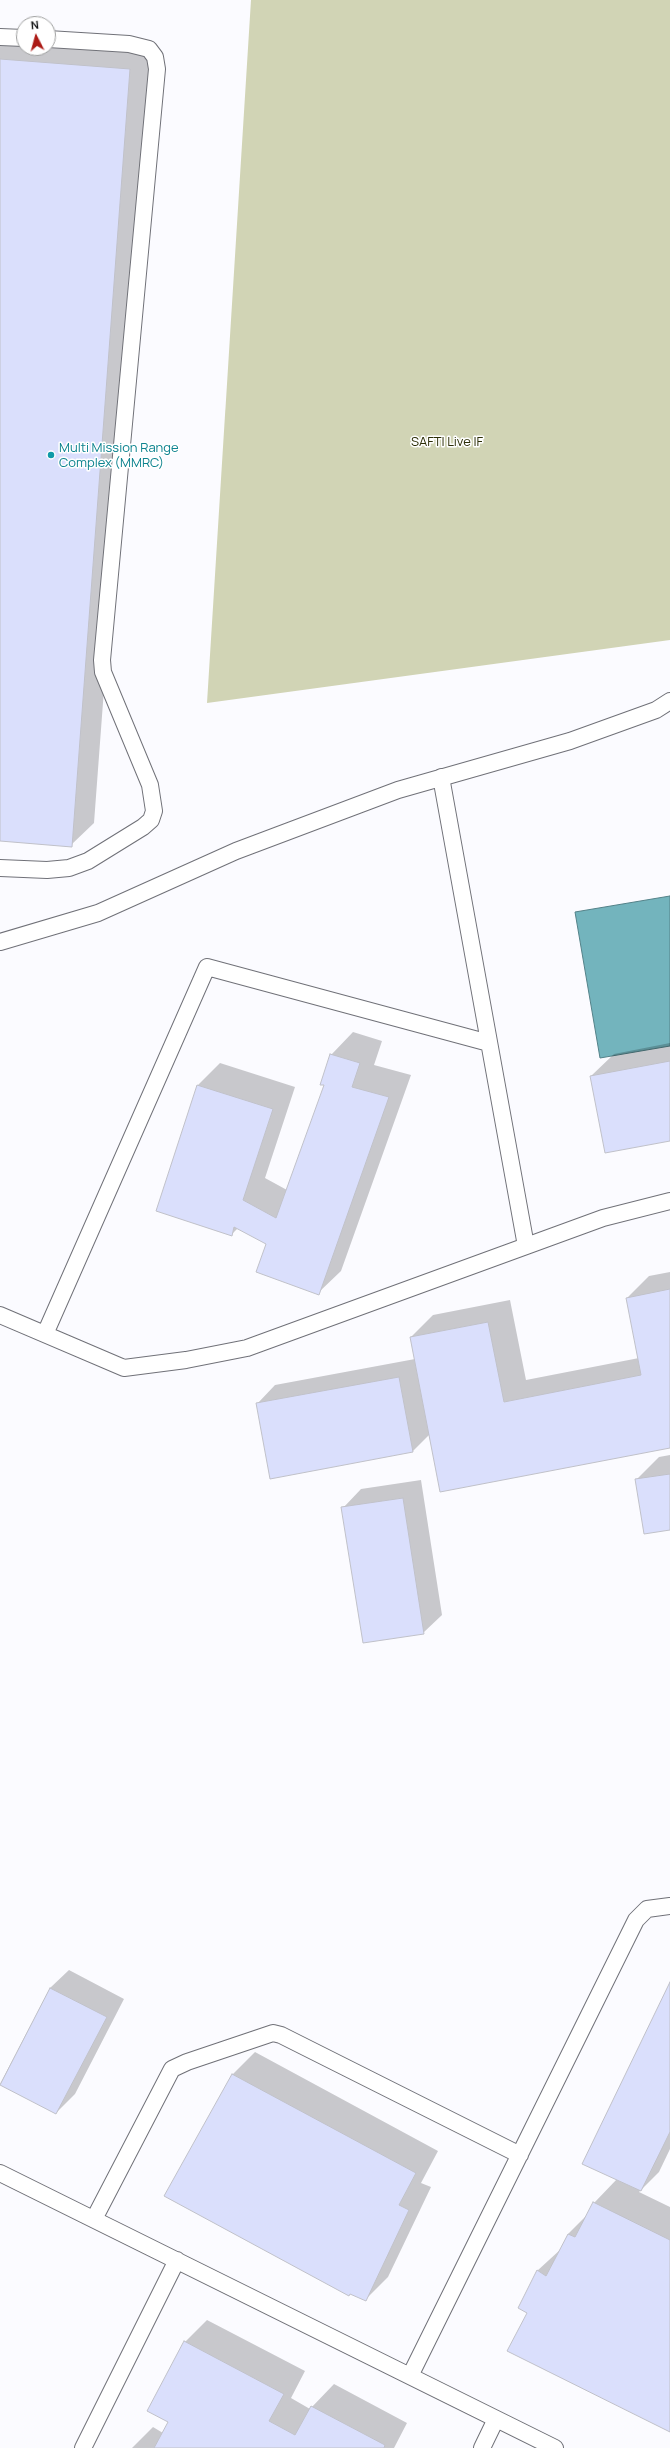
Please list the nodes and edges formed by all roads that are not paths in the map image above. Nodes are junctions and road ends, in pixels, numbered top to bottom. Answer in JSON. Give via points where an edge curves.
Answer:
{"nodes":[{"id":1,"x":0,"y":37,"type":"edge"},
{"id":2,"x":16,"y":38,"type":"edge"},
{"id":3,"x":56,"y":39,"type":"edge"},
{"id":4,"x":670,"y":701,"type":"edge"},
{"id":5,"x":441,"y":777,"type":"junction"},
{"id":6,"x":0,"y":868,"type":"edge"},
{"id":7,"x":0,"y":942,"type":"edge"},
{"id":8,"x":489,"y":1042,"type":"junction"},
{"id":9,"x":670,"y":1201,"type":"edge"},
{"id":10,"x":526,"y":1246,"type":"junction"},
{"id":11,"x":0,"y":1316,"type":"edge"},
{"id":12,"x":45,"y":1334,"type":"junction"},
{"id":13,"x":670,"y":1906,"type":"edge"},
{"id":14,"x":520,"y":2154,"type":"junction"},
{"id":15,"x":0,"y":2173,"type":"edge"},
{"id":16,"x":94,"y":2219,"type":"junction"},
{"id":17,"x":177,"y":2260,"type":"junction"},
{"id":18,"x":410,"y":2376,"type":"junction"},
{"id":19,"x":496,"y":2419,"type":"junction"},
{"id":20,"x":83,"y":2448,"type":"edge"},
{"id":21,"x":482,"y":2448,"type":"edge"},
{"id":22,"x":555,"y":2448,"type":"edge"}],
"edges":[{"from":1,"to":2,"type":"lane"},
{"from":3,"to":6,"type":"lane","via":[[129,44],[149,49],[155,57],[157,69],[102,660],[103,672],[150,785],[154,811],[151,820],[143,827],[88,861],[69,868],[47,870]]},
{"from":4,"to":5,"type":"lane","via":[[656,710],[570,741]]},
{"from":5,"to":7,"type":"lane","via":[[398,790],[236,850],[98,913]]},
{"from":5,"to":8,"type":"lane"},
{"from":8,"to":10,"type":"lane"},
{"from":8,"to":12,"type":"lane","via":[[208,967]]},
{"from":9,"to":10,"type":"lane","via":[[603,1218]]},
{"from":10,"to":12,"type":"lane","via":[[247,1348],[186,1360],[124,1368]]},
{"from":11,"to":12,"type":"lane"},
{"from":13,"to":14,"type":"lane","via":[[646,1909],[636,1920]]},
{"from":14,"to":16,"type":"lane","via":[[282,2035],[272,2033],[172,2069]]},
{"from":14,"to":18,"type":"lane"},
{"from":15,"to":16,"type":"lane"},
{"from":16,"to":17,"type":"lane"},
{"from":17,"to":18,"type":"lane"},
{"from":17,"to":20,"type":"lane"},
{"from":18,"to":19,"type":"lane"},
{"from":19,"to":21,"type":"lane"},
{"from":19,"to":22,"type":"lane"}]}
